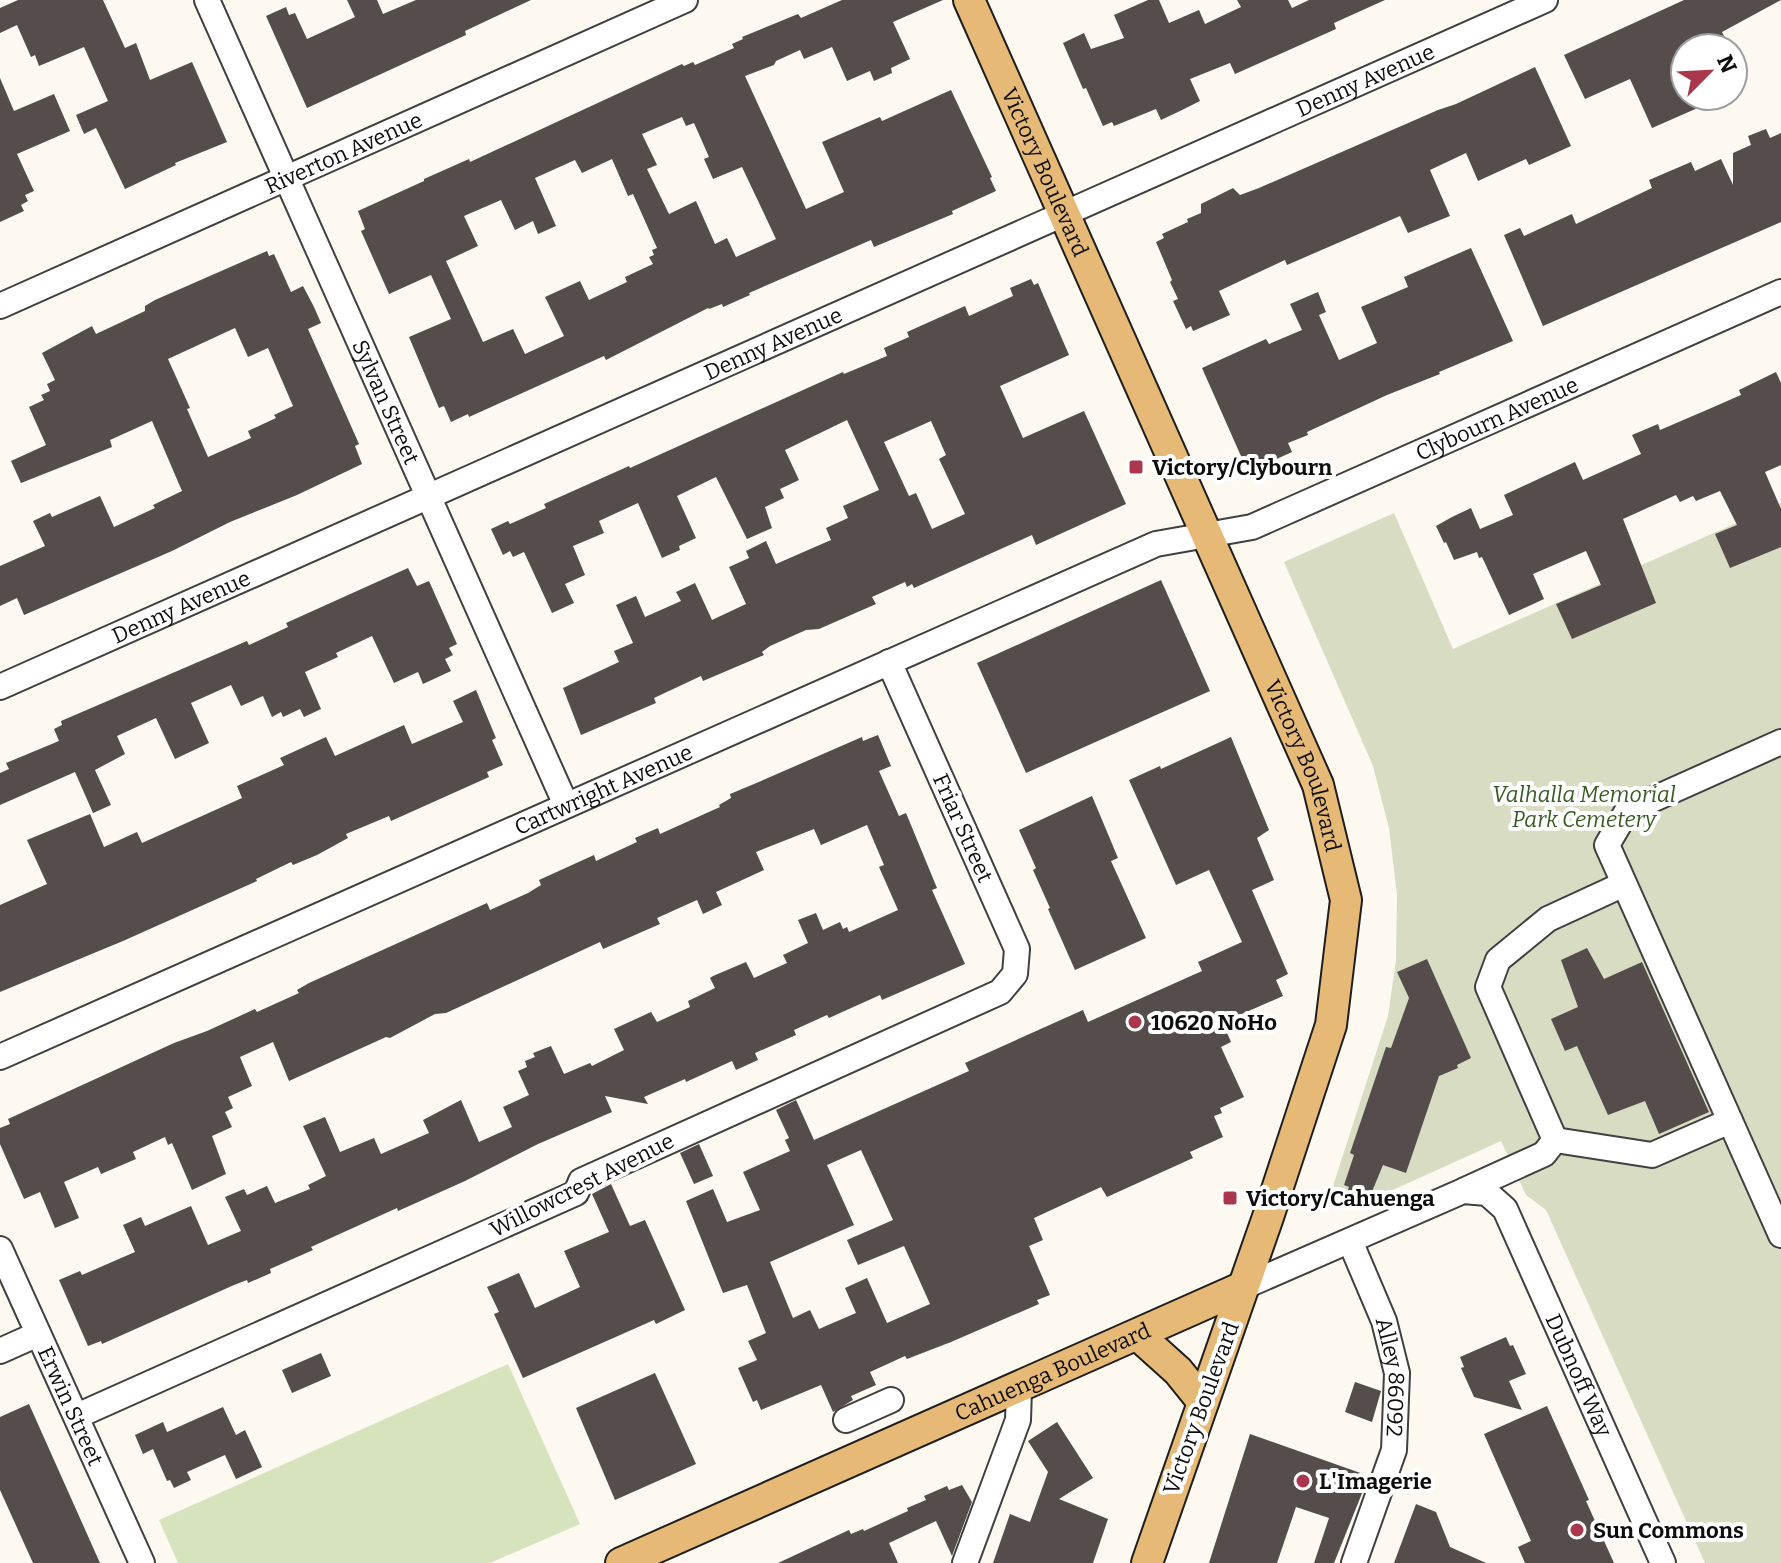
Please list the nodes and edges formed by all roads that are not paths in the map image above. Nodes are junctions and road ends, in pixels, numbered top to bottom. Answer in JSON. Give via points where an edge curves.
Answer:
{"nodes":[{"id":1,"x":207,"y":0,"type":"edge"},
{"id":2,"x":685,"y":0,"type":"edge"},
{"id":3,"x":969,"y":0,"type":"edge"},
{"id":4,"x":1545,"y":0,"type":"edge"},
{"id":5,"x":285,"y":179,"type":"junction"},
{"id":6,"x":1064,"y":212,"type":"junction"},
{"id":7,"x":1781,"y":292,"type":"edge"},
{"id":8,"x":0,"y":306,"type":"edge"},
{"id":9,"x":428,"y":497,"type":"junction"},
{"id":10,"x":1209,"y":534,"type":"junction"},
{"id":11,"x":889,"y":662,"type":"junction"},
{"id":12,"x":0,"y":687,"type":"edge"},
{"id":13,"x":1781,"y":742,"type":"edge"},
{"id":14,"x":566,"y":805,"type":"junction"},
{"id":15,"x":1624,"y":884,"type":"junction"},
{"id":16,"x":1000,"y":992,"type":"joint"},
{"id":17,"x":0,"y":1057,"type":"edge"},
{"id":18,"x":1730,"y":1121,"type":"junction"},
{"id":19,"x":1555,"y":1140,"type":"junction"},
{"id":20,"x":1475,"y":1192,"type":"junction"},
{"id":21,"x":1781,"y":1235,"type":"edge"},
{"id":22,"x":1350,"y":1241,"type":"junction"},
{"id":23,"x":0,"y":1249,"type":"edge"},
{"id":24,"x":1243,"y":1287,"type":"junction"},
{"id":25,"x":38,"y":1334,"type":"junction"},
{"id":26,"x":1138,"y":1335,"type":"junction"},
{"id":27,"x":0,"y":1351,"type":"edge"},
{"id":28,"x":1019,"y":1388,"type":"junction"},
{"id":29,"x":891,"y":1400,"type":"dead end"},
{"id":30,"x":1203,"y":1402,"type":"junction"},
{"id":31,"x":77,"y":1416,"type":"junction"},
{"id":32,"x":846,"y":1420,"type":"dead end"},
{"id":33,"x":142,"y":1563,"type":"edge"},
{"id":34,"x":621,"y":1563,"type":"edge"},
{"id":35,"x":965,"y":1563,"type":"edge"},
{"id":36,"x":1147,"y":1563,"type":"edge"},
{"id":37,"x":1354,"y":1563,"type":"edge"},
{"id":38,"x":1663,"y":1563,"type":"edge"}],
"edges":[{"from":1,"to":5,"type":"street","name":"Sylvan Street"},
{"from":2,"to":5,"type":"street","name":"Riverton Avenue"},
{"from":3,"to":6,"type":"main road","name":"Victory Boulevard"},
{"from":4,"to":6,"type":"street","name":"Denny Avenue"},
{"from":5,"to":8,"type":"street","name":"Riverton Avenue"},
{"from":5,"to":9,"type":"street","name":"Sylvan Street"},
{"from":6,"to":9,"type":"street","name":"Denny Avenue"},
{"from":6,"to":10,"type":"main road","name":"Victory Boulevard"},
{"from":7,"to":10,"type":"street","name":"Clybourn Avenue","via":[[1252,527]]},
{"from":9,"to":12,"type":"street","name":"Denny Avenue"},
{"from":9,"to":14,"type":"street","name":"Sylvan Street"},
{"from":10,"to":11,"type":"street","name":"Cartwright Avenue","via":[[1156,544]]},
{"from":10,"to":24,"type":"main road","name":"Victory Boulevard","via":[[1318,785],[1346,900],[1331,1025]]},
{"from":11,"to":14,"type":"street","name":"Cartwright Avenue"},
{"from":11,"to":16,"type":"street","name":"Friar Street","via":[[1017,949],[1015,974]]},
{"from":13,"to":15,"type":"street","via":[[1627,811],[1607,845]]},
{"from":14,"to":17,"type":"street","name":"Cartwright Avenue"},
{"from":15,"to":18,"type":"street"},
{"from":15,"to":19,"type":"street","via":[[1548,919],[1498,960],[1488,987]]},
{"from":16,"to":31,"type":"street","name":"Willowcrest Avenue","via":[[581,1181],[576,1193]]},
{"from":18,"to":19,"type":"street","via":[[1652,1155]]},
{"from":18,"to":21,"type":"street"},
{"from":19,"to":20,"type":"street","name":"Cahuenga Boulevard","via":[[1544,1154]]},
{"from":20,"to":22,"type":"street","name":"Cahuenga Boulevard"},
{"from":20,"to":38,"type":"street","name":"Dubnoff Way","via":[[1505,1209]]},
{"from":22,"to":24,"type":"street","name":"Cahuenga Boulevard"},
{"from":22,"to":37,"type":"street","name":"Alley 86092","via":[[1384,1321],[1397,1373],[1394,1450]]},
{"from":23,"to":25,"type":"street","name":"Erwin Street"},
{"from":24,"to":26,"type":"main road","name":"Cahuenga Boulevard"},
{"from":24,"to":30,"type":"main road","name":"Victory Boulevard"},
{"from":25,"to":27,"type":"street"},
{"from":25,"to":31,"type":"street","name":"Erwin Street"},
{"from":26,"to":28,"type":"main road","name":"Cahuenga Boulevard"},
{"from":26,"to":30,"type":"main road"},
{"from":28,"to":34,"type":"main road","name":"Cahuenga Boulevard"},
{"from":28,"to":35,"type":"street","via":[[1018,1420]]},
{"from":29,"to":32,"type":"street"},
{"from":30,"to":36,"type":"main road","name":"Victory Boulevard"},
{"from":31,"to":33,"type":"street","name":"Erwin Street"}]}
